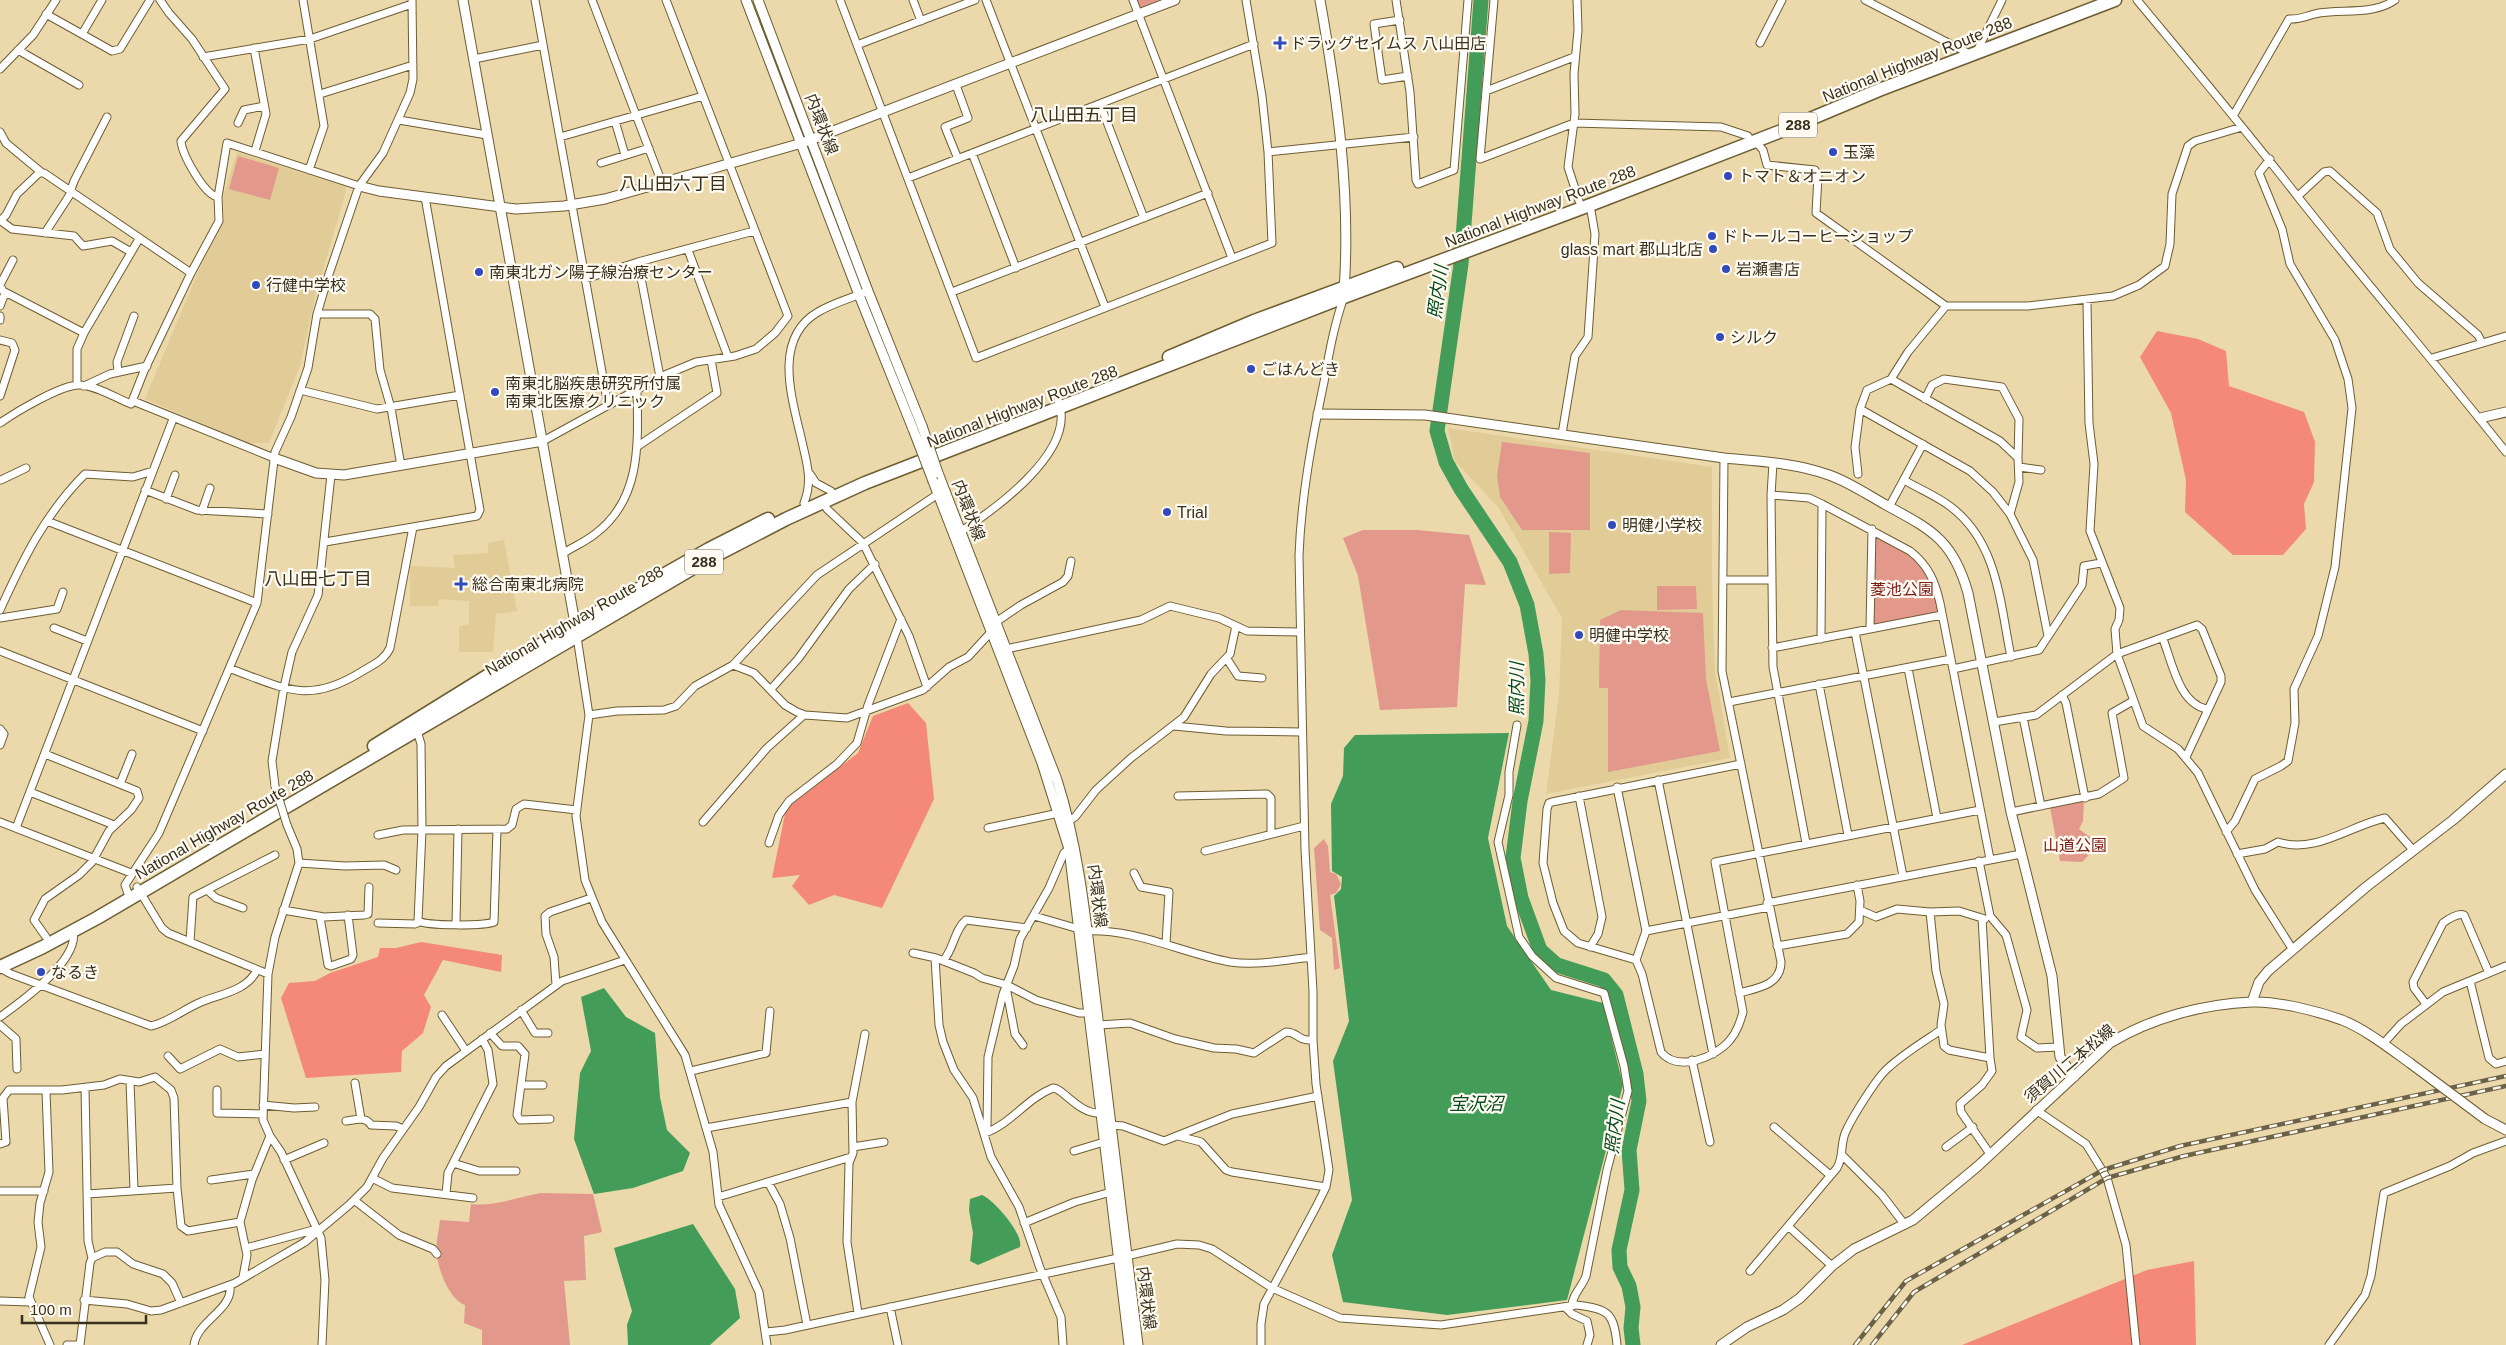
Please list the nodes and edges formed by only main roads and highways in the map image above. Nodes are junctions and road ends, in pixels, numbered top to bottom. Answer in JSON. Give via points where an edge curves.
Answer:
{"nodes":[{"id":1,"x":2094,"y":0,"type":"edge"},
{"id":2,"x":2115,"y":0,"type":"edge"},
{"id":3,"x":1751,"y":139,"type":"junction"},
{"id":4,"x":1059,"y":404,"type":"junction"},
{"id":5,"x":577,"y":631,"type":"junction"},
{"id":6,"x":133,"y":893,"type":"junction"},
{"id":7,"x":0,"y":959,"type":"edge"},
{"id":8,"x":0,"y":967,"type":"edge"}],
"edges":[{"from":1,"to":3,"type":"highway","name":"National Highway Route 288","number":"288"},
{"from":2,"to":3,"type":"highway","name":"National Highway Route 288","number":"288"},
{"from":3,"to":4,"type":"highway","name":"National Highway Route 288","number":"288","via":[[1344,291]]},
{"from":4,"to":5,"type":"highway","name":"National Highway Route 288","number":"288","via":[[823,502],[705,561]]},
{"from":4,"to":5,"type":"highway","name":"National Highway Route 288","number":"288","via":[[804,503],[709,549]]},
{"from":5,"to":6,"type":"highway","name":"National Highway Route 288","number":"288","via":[[417,731]]},
{"from":5,"to":6,"type":"highway","name":"National Highway Route 288","number":"288","via":[[500,668]]},
{"from":6,"to":7,"type":"highway","name":"National Highway Route 288","number":"288"},
{"from":6,"to":8,"type":"highway","name":"National Highway Route 288","number":"288","via":[[73,931]]}]}
